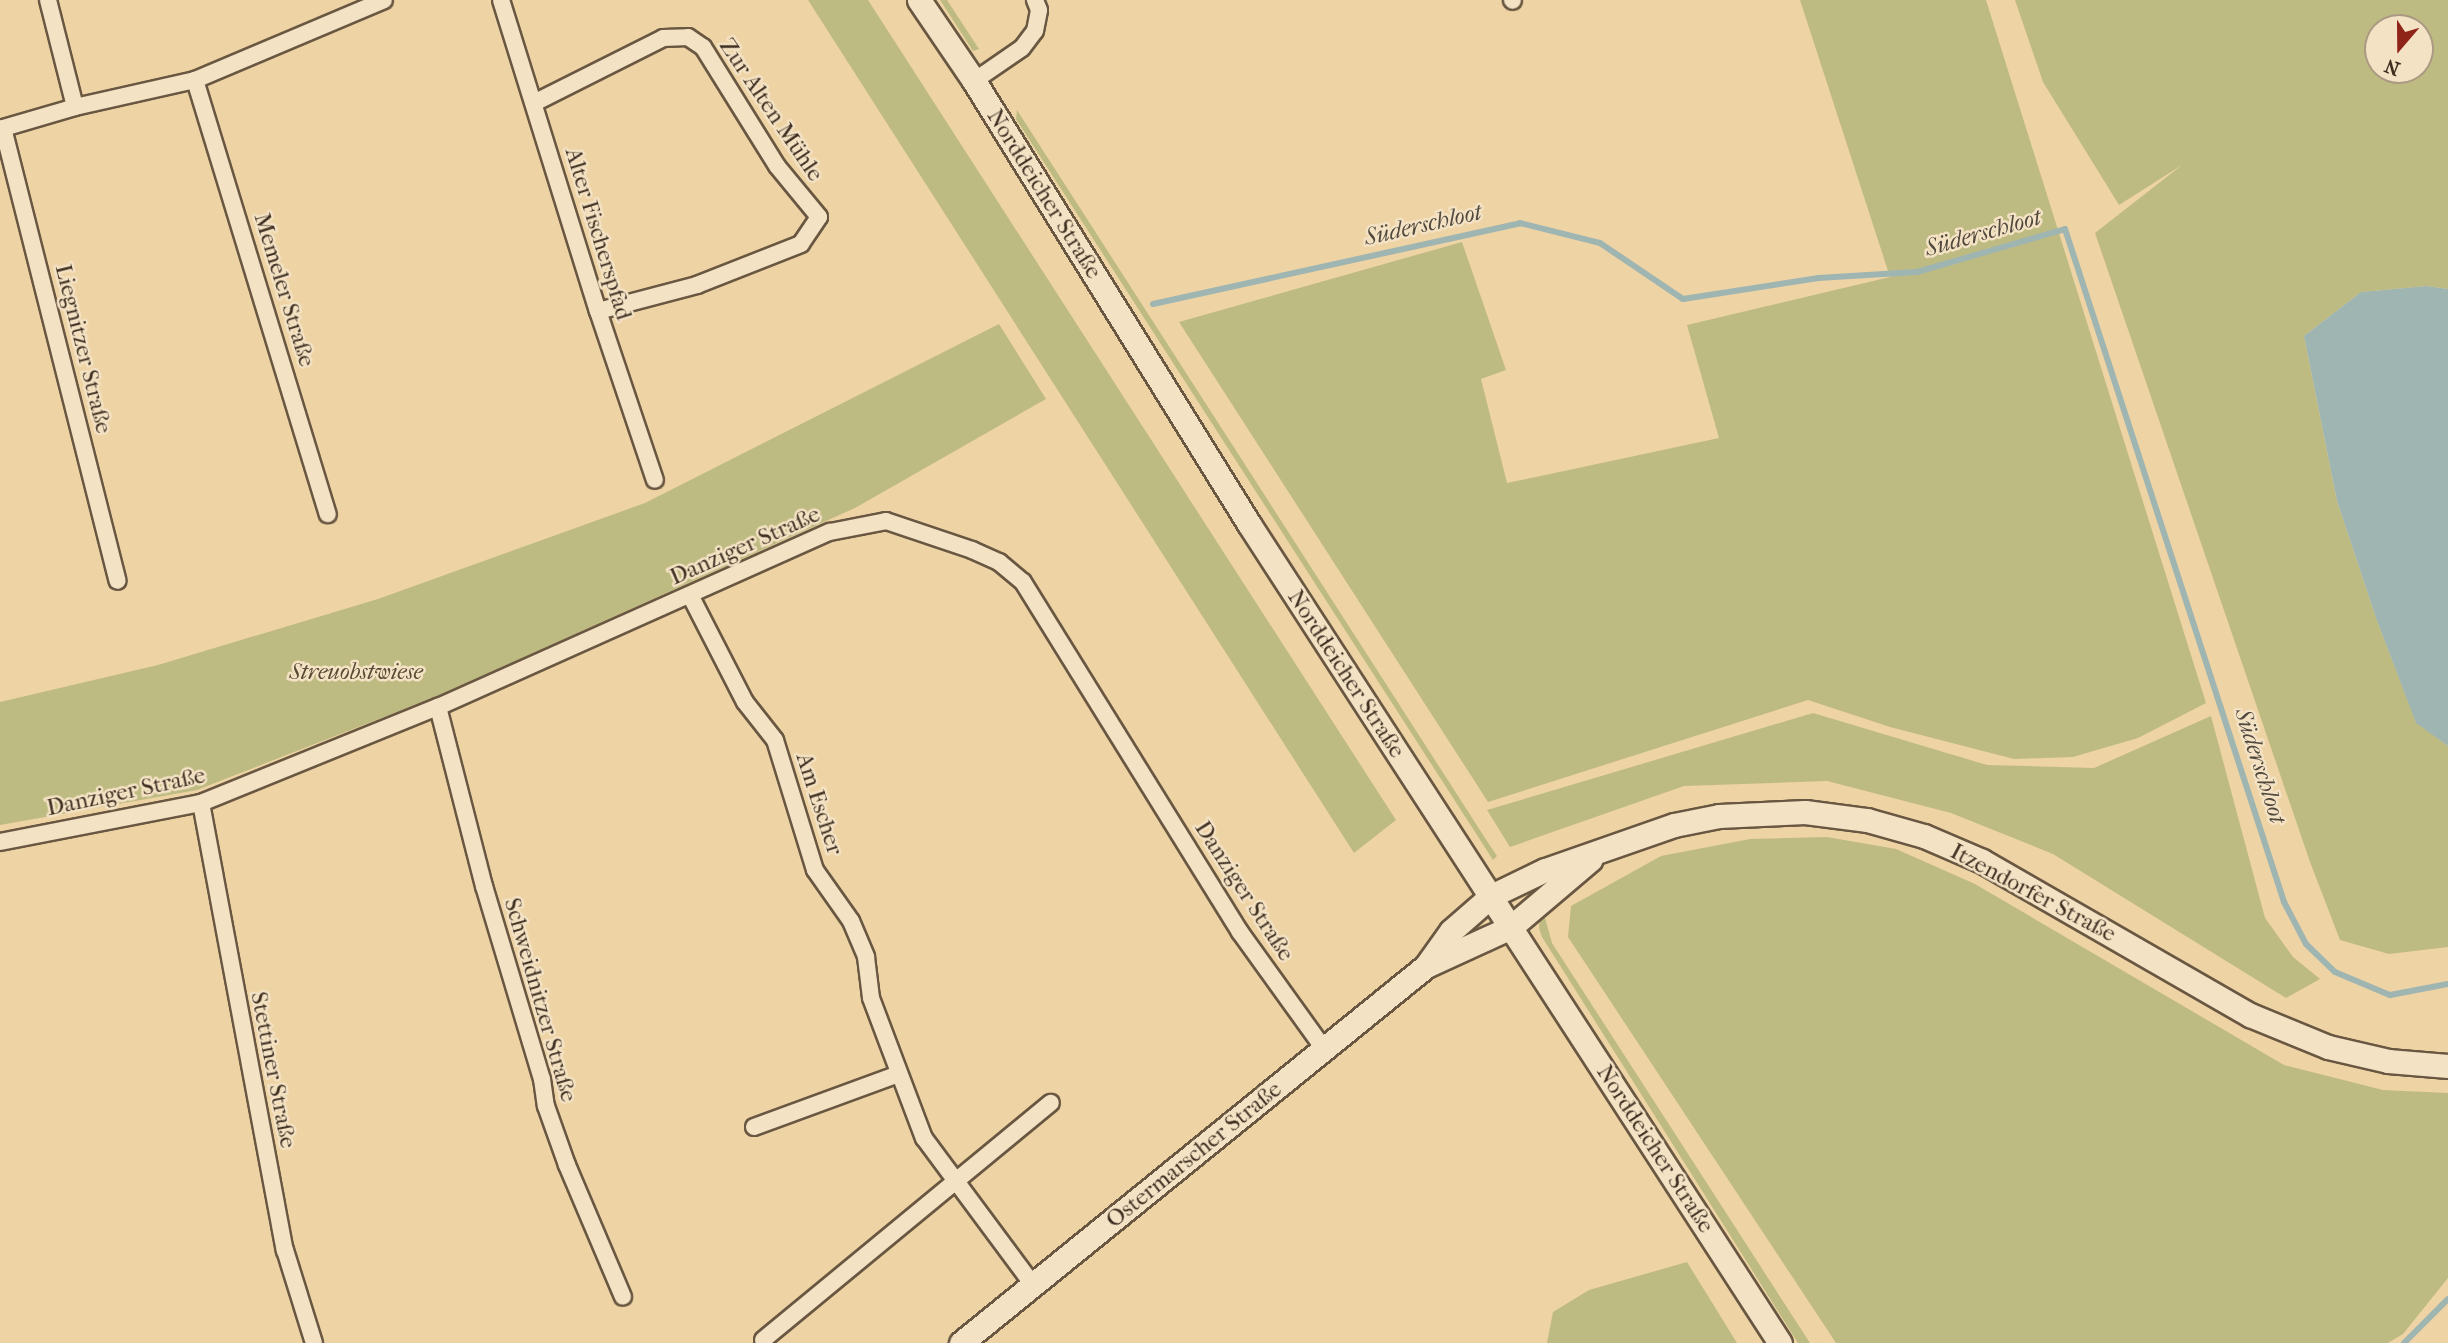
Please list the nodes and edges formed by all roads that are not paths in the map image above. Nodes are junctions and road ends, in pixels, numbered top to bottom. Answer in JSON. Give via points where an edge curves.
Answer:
{"nodes":[{"id":1,"x":48,"y":0,"type":"edge"},
{"id":2,"x":384,"y":0,"type":"edge"},
{"id":3,"x":501,"y":0,"type":"edge"},
{"id":4,"x":919,"y":0,"type":"edge"},
{"id":5,"x":1035,"y":0,"type":"edge"},
{"id":6,"x":346,"y":8,"type":"edge"},
{"id":7,"x":195,"y":80,"type":"junction"},
{"id":8,"x":974,"y":81,"type":"junction"},
{"id":9,"x":534,"y":103,"type":"junction"},
{"id":10,"x":75,"y":107,"type":"junction"},
{"id":11,"x":2,"y":129,"type":"edge"},
{"id":12,"x":598,"y":311,"type":"junction"},
{"id":13,"x":655,"y":480,"type":"dead end"},
{"id":14,"x":328,"y":514,"type":"dead end"},
{"id":15,"x":118,"y":581,"type":"dead end"},
{"id":16,"x":690,"y":595,"type":"junction"},
{"id":17,"x":438,"y":707,"type":"junction"},
{"id":18,"x":201,"y":803,"type":"junction"},
{"id":19,"x":0,"y":842,"type":"edge"},
{"id":20,"x":1600,"y":851,"type":"junction"},
{"id":21,"x":1491,"y":897,"type":"junction"},
{"id":22,"x":1511,"y":927,"type":"junction"},
{"id":23,"x":1426,"y":966,"type":"junction"},
{"id":24,"x":1324,"y":1049,"type":"junction"},
{"id":25,"x":2448,"y":1066,"type":"edge"},
{"id":26,"x":900,"y":1074,"type":"junction"},
{"id":27,"x":1051,"y":1102,"type":"dead end"},
{"id":28,"x":754,"y":1127,"type":"dead end"},
{"id":29,"x":954,"y":1180,"type":"junction"},
{"id":30,"x":1034,"y":1285,"type":"junction"},
{"id":31,"x":623,"y":1297,"type":"dead end"},
{"id":32,"x":763,"y":1340,"type":"dead end"},
{"id":33,"x":314,"y":1343,"type":"edge"},
{"id":34,"x":961,"y":1343,"type":"edge"},
{"id":35,"x":1780,"y":1343,"type":"edge"}],
"edges":[{"from":1,"to":10,"type":"street"},
{"from":2,"to":6,"type":"street"},
{"from":3,"to":9,"type":"street","name":"Alter Fischerspfad"},
{"from":4,"to":8,"type":"main road","name":"Norddeicher Straße"},
{"from":5,"to":8,"type":"street","via":[[1039,10],[1035,31],[1022,48]]},
{"from":6,"to":7,"type":"street"},
{"from":7,"to":10,"type":"street"},
{"from":7,"to":14,"type":"street","name":"Memeler Straße"},
{"from":8,"to":21,"type":"main road","name":"Norddeicher Straße","via":[[1249,524]]},
{"from":9,"to":12,"type":"street","name":"Alter Fischerspfad"},
{"from":9,"to":12,"type":"street","name":"Zur Alten Mühle","via":[[663,38],[688,37],[703,47],[777,166],[819,217],[801,244],[697,285]]},
{"from":10,"to":11,"type":"street"},
{"from":11,"to":15,"type":"street","name":"Liegnitzer Straße"},
{"from":12,"to":13,"type":"street","name":"Alter Fischerspfad"},
{"from":16,"to":17,"type":"street","name":"Danziger Straße"},
{"from":16,"to":24,"type":"street","name":"Danziger Straße","via":[[830,531],[886,521],[999,562],[1035,598],[1205,876]]},
{"from":16,"to":26,"type":"street","name":"Am Escher","via":[[745,702],[775,740],[815,870],[852,921],[866,957],[871,998]]},
{"from":17,"to":18,"type":"street","name":"Danziger Straße"},
{"from":17,"to":31,"type":"street","name":"Schweidnitzer Straße","via":[[547,1106]]},
{"from":18,"to":19,"type":"street","name":"Danziger Straße"},
{"from":18,"to":33,"type":"street","name":"Stettiner Straße","via":[[285,1250]]},
{"from":20,"to":21,"type":"main road","name":"Itzendorfer Straße","via":[[1545,870]]},
{"from":20,"to":22,"type":"main road","name":"Itzendorfer Straße"},
{"from":20,"to":25,"type":"main road","name":"Itzendorfer Straße","via":[[1674,825],[1719,816],[1805,812],[1867,820],[1924,836],[1982,861],[2250,1015],[2328,1047],[2388,1061]]},
{"from":21,"to":22,"type":"main road","name":"Norddeicher Straße"},
{"from":21,"to":23,"type":"main road","name":"Ostermarscher Straße","via":[[1451,931]]},
{"from":22,"to":23,"type":"main road","name":"Ostermarscher Straße"},
{"from":22,"to":35,"type":"main road","name":"Norddeicher Straße"},
{"from":23,"to":24,"type":"main road","name":"Ostermarscher Straße"},
{"from":24,"to":30,"type":"main road","name":"Ostermarscher Straße"},
{"from":26,"to":28,"type":"street"},
{"from":26,"to":29,"type":"street","name":"Am Escher","via":[[924,1138]]},
{"from":27,"to":29,"type":"street"},
{"from":29,"to":30,"type":"street","name":"Am Escher"},
{"from":29,"to":32,"type":"street"},
{"from":30,"to":34,"type":"main road","name":"Ostermarscher Straße"}]}
